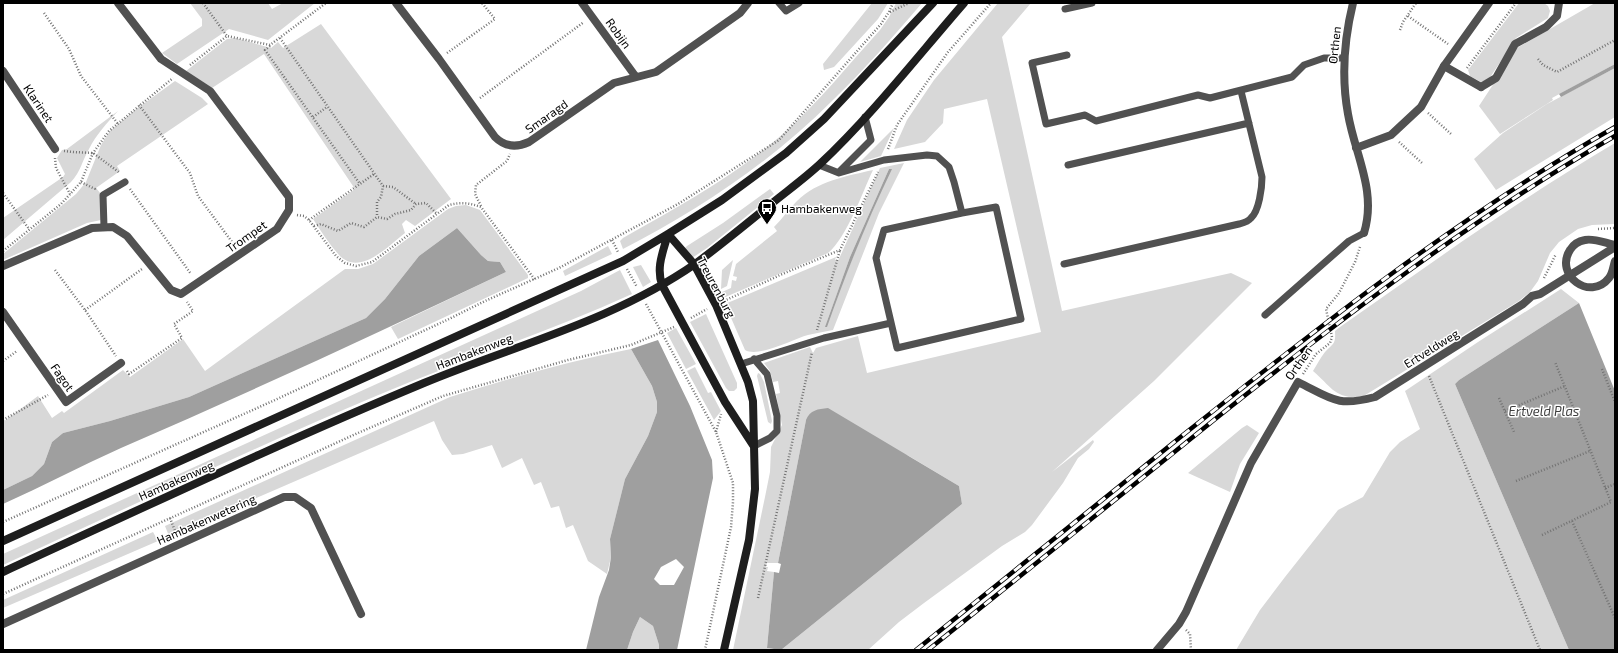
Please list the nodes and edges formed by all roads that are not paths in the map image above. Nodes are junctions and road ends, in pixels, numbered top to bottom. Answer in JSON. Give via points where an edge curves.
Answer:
{"nodes":[{"id":1,"x":118,"y":3,"type":"edge"},
{"id":2,"x":396,"y":3,"type":"edge"},
{"id":3,"x":582,"y":3,"type":"edge"},
{"id":4,"x":748,"y":3,"type":"edge"},
{"id":5,"x":779,"y":3,"type":"edge"},
{"id":6,"x":799,"y":3,"type":"edge"},
{"id":7,"x":933,"y":3,"type":"edge"},
{"id":8,"x":964,"y":3,"type":"edge"},
{"id":9,"x":1092,"y":3,"type":"edge"},
{"id":10,"x":1353,"y":3,"type":"edge"},
{"id":11,"x":1489,"y":3,"type":"edge"},
{"id":12,"x":1559,"y":3,"type":"edge"},
{"id":13,"x":1065,"y":9,"type":"dead end"},
{"id":14,"x":1068,"y":54,"type":"dead end"},
{"id":15,"x":1344,"y":58,"type":"junction"},
{"id":16,"x":1444,"y":66,"type":"junction"},
{"id":17,"x":3,"y":71,"type":"edge"},
{"id":18,"x":636,"y":77,"type":"junction"},
{"id":19,"x":1242,"y":91,"type":"junction"},
{"id":20,"x":865,"y":117,"type":"junction"},
{"id":21,"x":1249,"y":123,"type":"junction"},
{"id":22,"x":1356,"y":148,"type":"junction"},
{"id":23,"x":55,"y":149,"type":"road end"},
{"id":24,"x":819,"y":165,"type":"junction"},
{"id":25,"x":1068,"y":165,"type":"dead end"},
{"id":26,"x":839,"y":173,"type":"junction"},
{"id":27,"x":125,"y":182,"type":"road end"},
{"id":28,"x":962,"y":213,"type":"junction"},
{"id":29,"x":104,"y":228,"type":"junction"},
{"id":30,"x":1364,"y":233,"type":"joint"},
{"id":31,"x":668,"y":234,"type":"junction"},
{"id":32,"x":1615,"y":246,"type":"edge"},
{"id":33,"x":1615,"y":261,"type":"edge"},
{"id":34,"x":694,"y":264,"type":"junction"},
{"id":35,"x":1064,"y":264,"type":"dead end"},
{"id":36,"x":3,"y":266,"type":"edge"},
{"id":37,"x":1568,"y":275,"type":"junction"},
{"id":38,"x":662,"y":285,"type":"junction"},
{"id":39,"x":3,"y":312,"type":"edge"},
{"id":40,"x":1265,"y":315,"type":"dead end"},
{"id":41,"x":891,"y":323,"type":"junction"},
{"id":42,"x":754,"y":359,"type":"junction"},
{"id":43,"x":121,"y":363,"type":"road end"},
{"id":44,"x":741,"y":364,"type":"junction"},
{"id":45,"x":1298,"y":382,"type":"joint"},
{"id":46,"x":754,"y":446,"type":"junction"},
{"id":47,"x":3,"y":541,"type":"edge"},
{"id":48,"x":3,"y":572,"type":"edge"},
{"id":49,"x":361,"y":614,"type":"dead end"},
{"id":50,"x":3,"y":624,"type":"edge"},
{"id":51,"x":724,"y":650,"type":"edge"},
{"id":52,"x":1157,"y":650,"type":"edge"}],
"edges":[{"from":1,"to":29,"type":"street","name":"Trompet","via":[[161,59],[210,91],[289,197],[289,210],[277,229],[181,294],[171,290],[127,236],[113,227]]},
{"from":2,"to":18,"type":"street","name":"Smaragd","via":[[500,143],[520,146],[529,142],[614,83]]},
{"from":3,"to":18,"type":"street","name":"Robijn"},
{"from":4,"to":18,"type":"street","name":"Smaragd","via":[[740,13],[656,72]]},
{"from":5,"to":6,"type":"lane","via":[[786,11]]},
{"from":7,"to":31,"type":"main road","name":"Hambakenweg","via":[[819,124],[769,166]]},
{"from":8,"to":20,"type":"main road","name":"Hambakenweg"},
{"from":9,"to":13,"type":"lane"},
{"from":10,"to":15,"type":"street","name":"Orthen"},
{"from":11,"to":16,"type":"street"},
{"from":12,"to":16,"type":"street","via":[[1557,16],[1546,27],[1515,44],[1496,78],[1481,87]]},
{"from":14,"to":19,"type":"lane","via":[[1032,63],[1046,124],[1085,115],[1096,121],[1198,95],[1210,98]]},
{"from":15,"to":19,"type":"lane","via":[[1324,58],[1304,65],[1292,77]]},
{"from":15,"to":22,"type":"street","name":"Orthen","via":[[1343,81]]},
{"from":16,"to":22,"type":"street","via":[[1421,107],[1391,135]]},
{"from":17,"to":23,"type":"street","name":"Klarinet"},
{"from":19,"to":21,"type":"lane"},
{"from":20,"to":24,"type":"main road","name":"Hambakenweg"},
{"from":20,"to":26,"type":"lane","via":[[872,140]]},
{"from":21,"to":25,"type":"lane"},
{"from":21,"to":35,"type":"lane","via":[[1262,177],[1262,187],[1255,213],[1251,218],[1239,224]]},
{"from":22,"to":30,"type":"street","name":"Orthen","via":[[1368,188],[1368,220]]},
{"from":24,"to":26,"type":"lane"},
{"from":24,"to":34,"type":"main road","name":"Hambakenweg"},
{"from":26,"to":28,"type":"lane","via":[[884,160],[937,156],[949,167]]},
{"from":27,"to":29,"type":"lane","via":[[103,195]]},
{"from":28,"to":41,"type":"lane","via":[[884,230],[876,258]]},
{"from":28,"to":41,"type":"lane","via":[[996,207],[1021,319],[896,348]]},
{"from":29,"to":36,"type":"street","via":[[92,228]]},
{"from":30,"to":40,"type":"lane","via":[[1349,241]]},
{"from":31,"to":34,"type":"main road","name":"Treurenburg"},
{"from":31,"to":38,"type":"main road","via":[[659,265]]},
{"from":31,"to":47,"type":"main road","name":"Hambakenweg","via":[[623,261]]},
{"from":32,"to":37,"type":"street","name":"Ertveldweg"},
{"from":32,"to":37,"type":"street","name":"Ertveldweg","via":[[1593,240],[1578,243],[1567,254]]},
{"from":33,"to":37,"type":"street","via":[[1609,278],[1599,286],[1580,286]]},
{"from":34,"to":38,"type":"main road","name":"Hambakenweg"},
{"from":34,"to":44,"type":"main road","name":"Treurenburg","via":[[716,305]]},
{"from":37,"to":45,"type":"street","name":"Ertveldweg","via":[[1375,397],[1352,402],[1331,399]]},
{"from":38,"to":46,"type":"main road","via":[[724,402]]},
{"from":38,"to":48,"type":"main road","name":"Hambakenweg","via":[[557,333],[428,381],[340,419]]},
{"from":39,"to":43,"type":"street","name":"Fagot","via":[[66,402]]},
{"from":41,"to":42,"type":"lane"},
{"from":42,"to":44,"type":"lane"},
{"from":42,"to":46,"type":"lane","via":[[767,374],[777,416],[777,430],[770,438]]},
{"from":44,"to":46,"type":"main road","name":"Treurenburg","via":[[753,401]]},
{"from":45,"to":52,"type":"street","name":"Orthen","via":[[1251,463],[1179,624]]},
{"from":46,"to":51,"type":"main road","name":"Treurenburg","via":[[755,489],[749,540]]},
{"from":49,"to":50,"type":"street","name":"Hambakenwetering","via":[[311,508],[296,497],[284,497]]}]}
